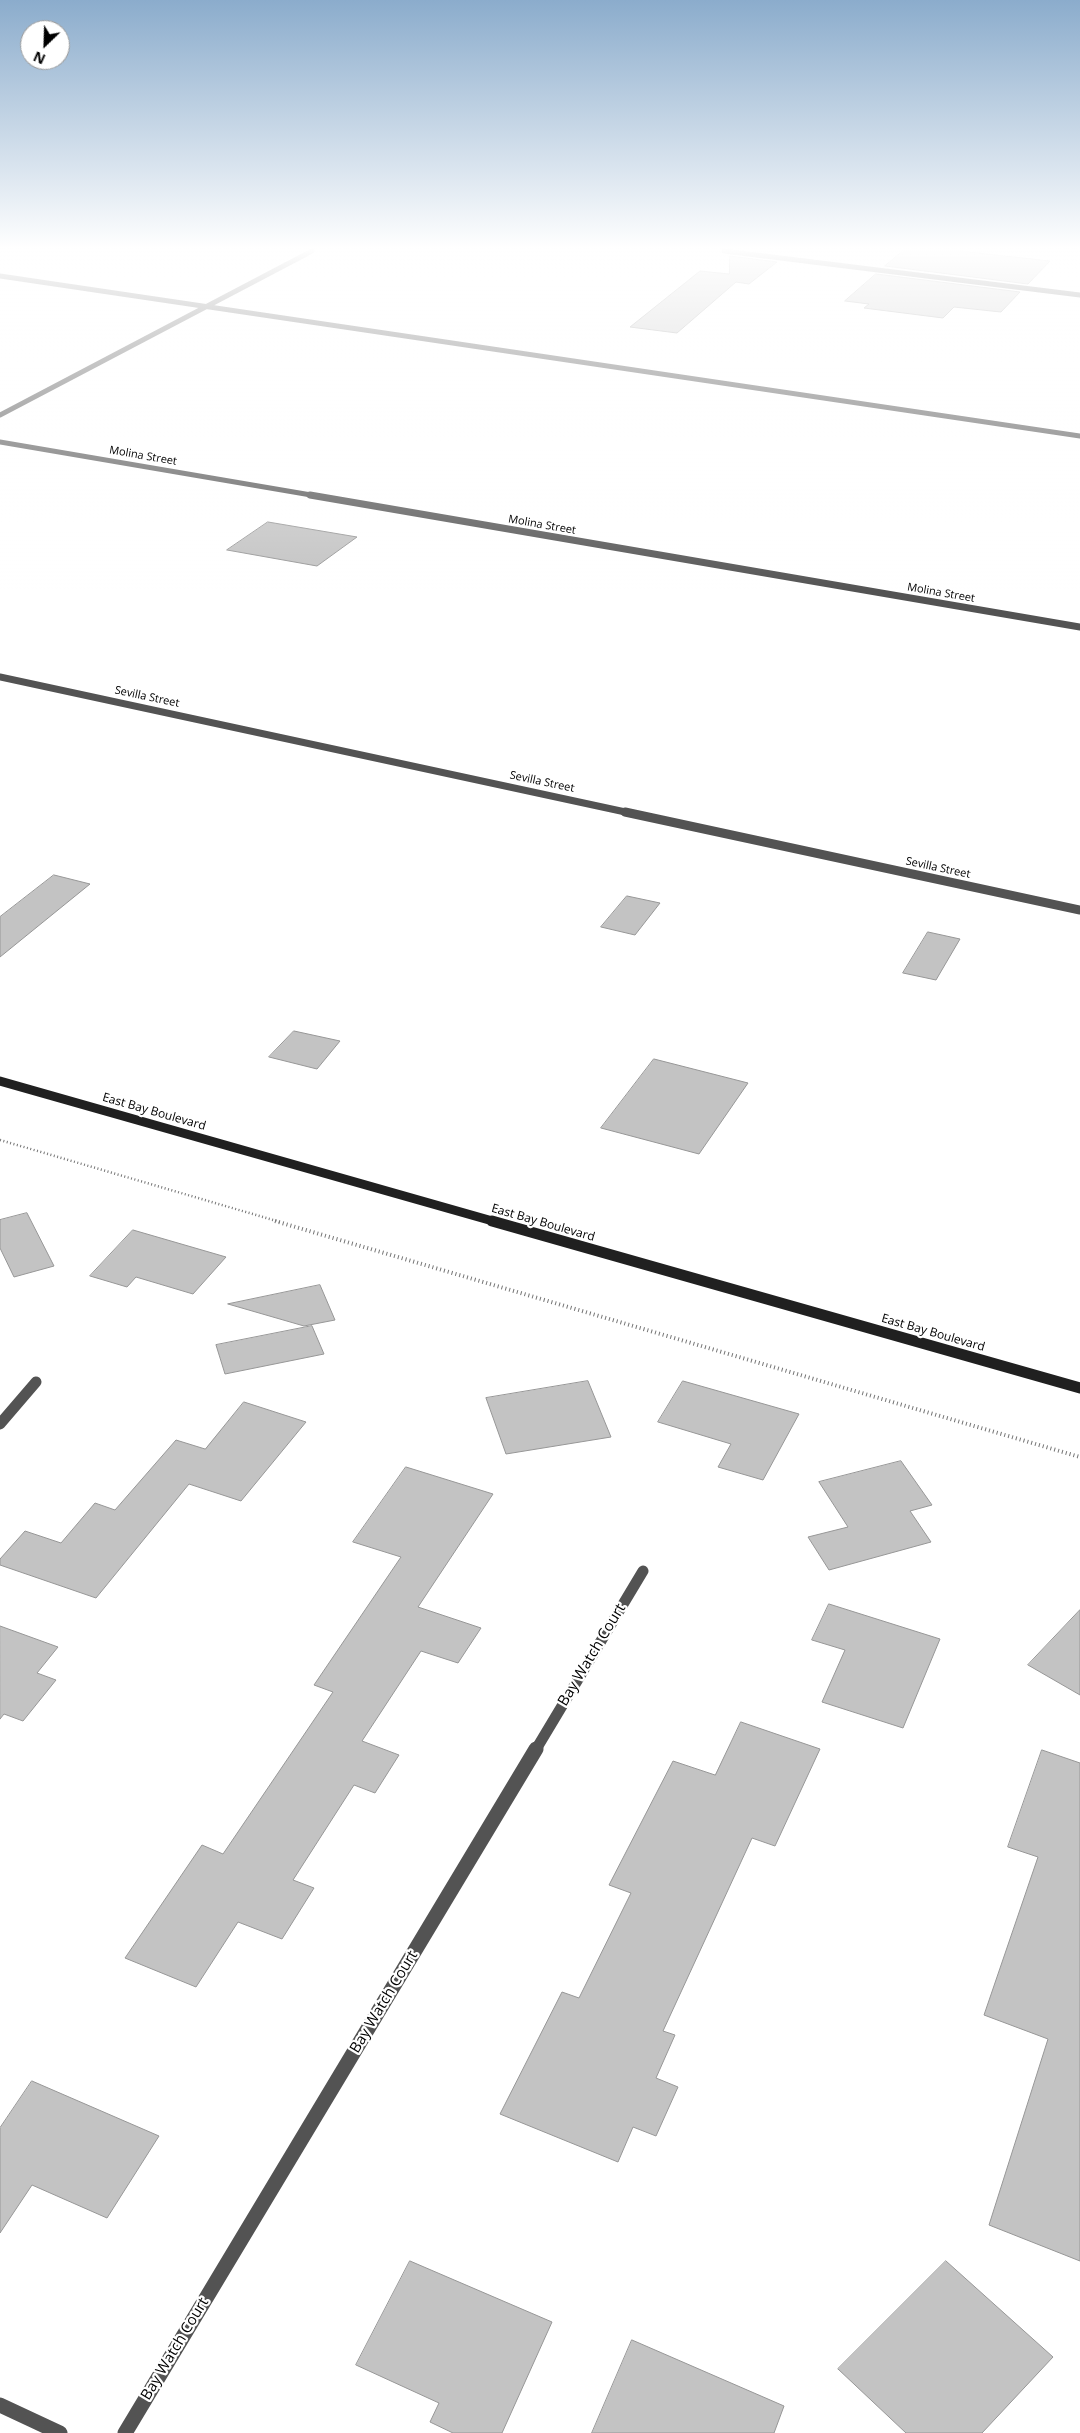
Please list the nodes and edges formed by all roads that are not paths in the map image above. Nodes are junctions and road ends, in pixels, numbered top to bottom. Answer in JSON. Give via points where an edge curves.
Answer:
{"nodes":[{"id":1,"x":94,"y":365,"type":"edge"},
{"id":2,"x":600,"y":365,"type":"edge"},
{"id":3,"x":0,"y":414,"type":"edge"},
{"id":4,"x":1080,"y":436,"type":"edge"},
{"id":5,"x":0,"y":442,"type":"edge"},
{"id":6,"x":1080,"y":627,"type":"edge"},
{"id":7,"x":0,"y":676,"type":"edge"},
{"id":8,"x":1080,"y":910,"type":"edge"},
{"id":9,"x":0,"y":1081,"type":"edge"},
{"id":10,"x":36,"y":1382,"type":"dead end"},
{"id":11,"x":1080,"y":1388,"type":"edge"},
{"id":12,"x":0,"y":1424,"type":"edge"},
{"id":13,"x":643,"y":1572,"type":"dead end"},
{"id":14,"x":0,"y":2405,"type":"edge"},
{"id":15,"x":60,"y":2433,"type":"edge"},
{"id":16,"x":125,"y":2433,"type":"edge"}],
"edges":[{"from":1,"to":3,"type":"street"},
{"from":2,"to":4,"type":"street"},
{"from":5,"to":6,"type":"street","name":"Molina Street"},
{"from":7,"to":8,"type":"street","name":"Sevilla Street"},
{"from":9,"to":11,"type":"main road","name":"East Bay Boulevard"},
{"from":10,"to":12,"type":"street"},
{"from":13,"to":16,"type":"street","name":"Bay Watch Court"},
{"from":14,"to":15,"type":"street"}]}
